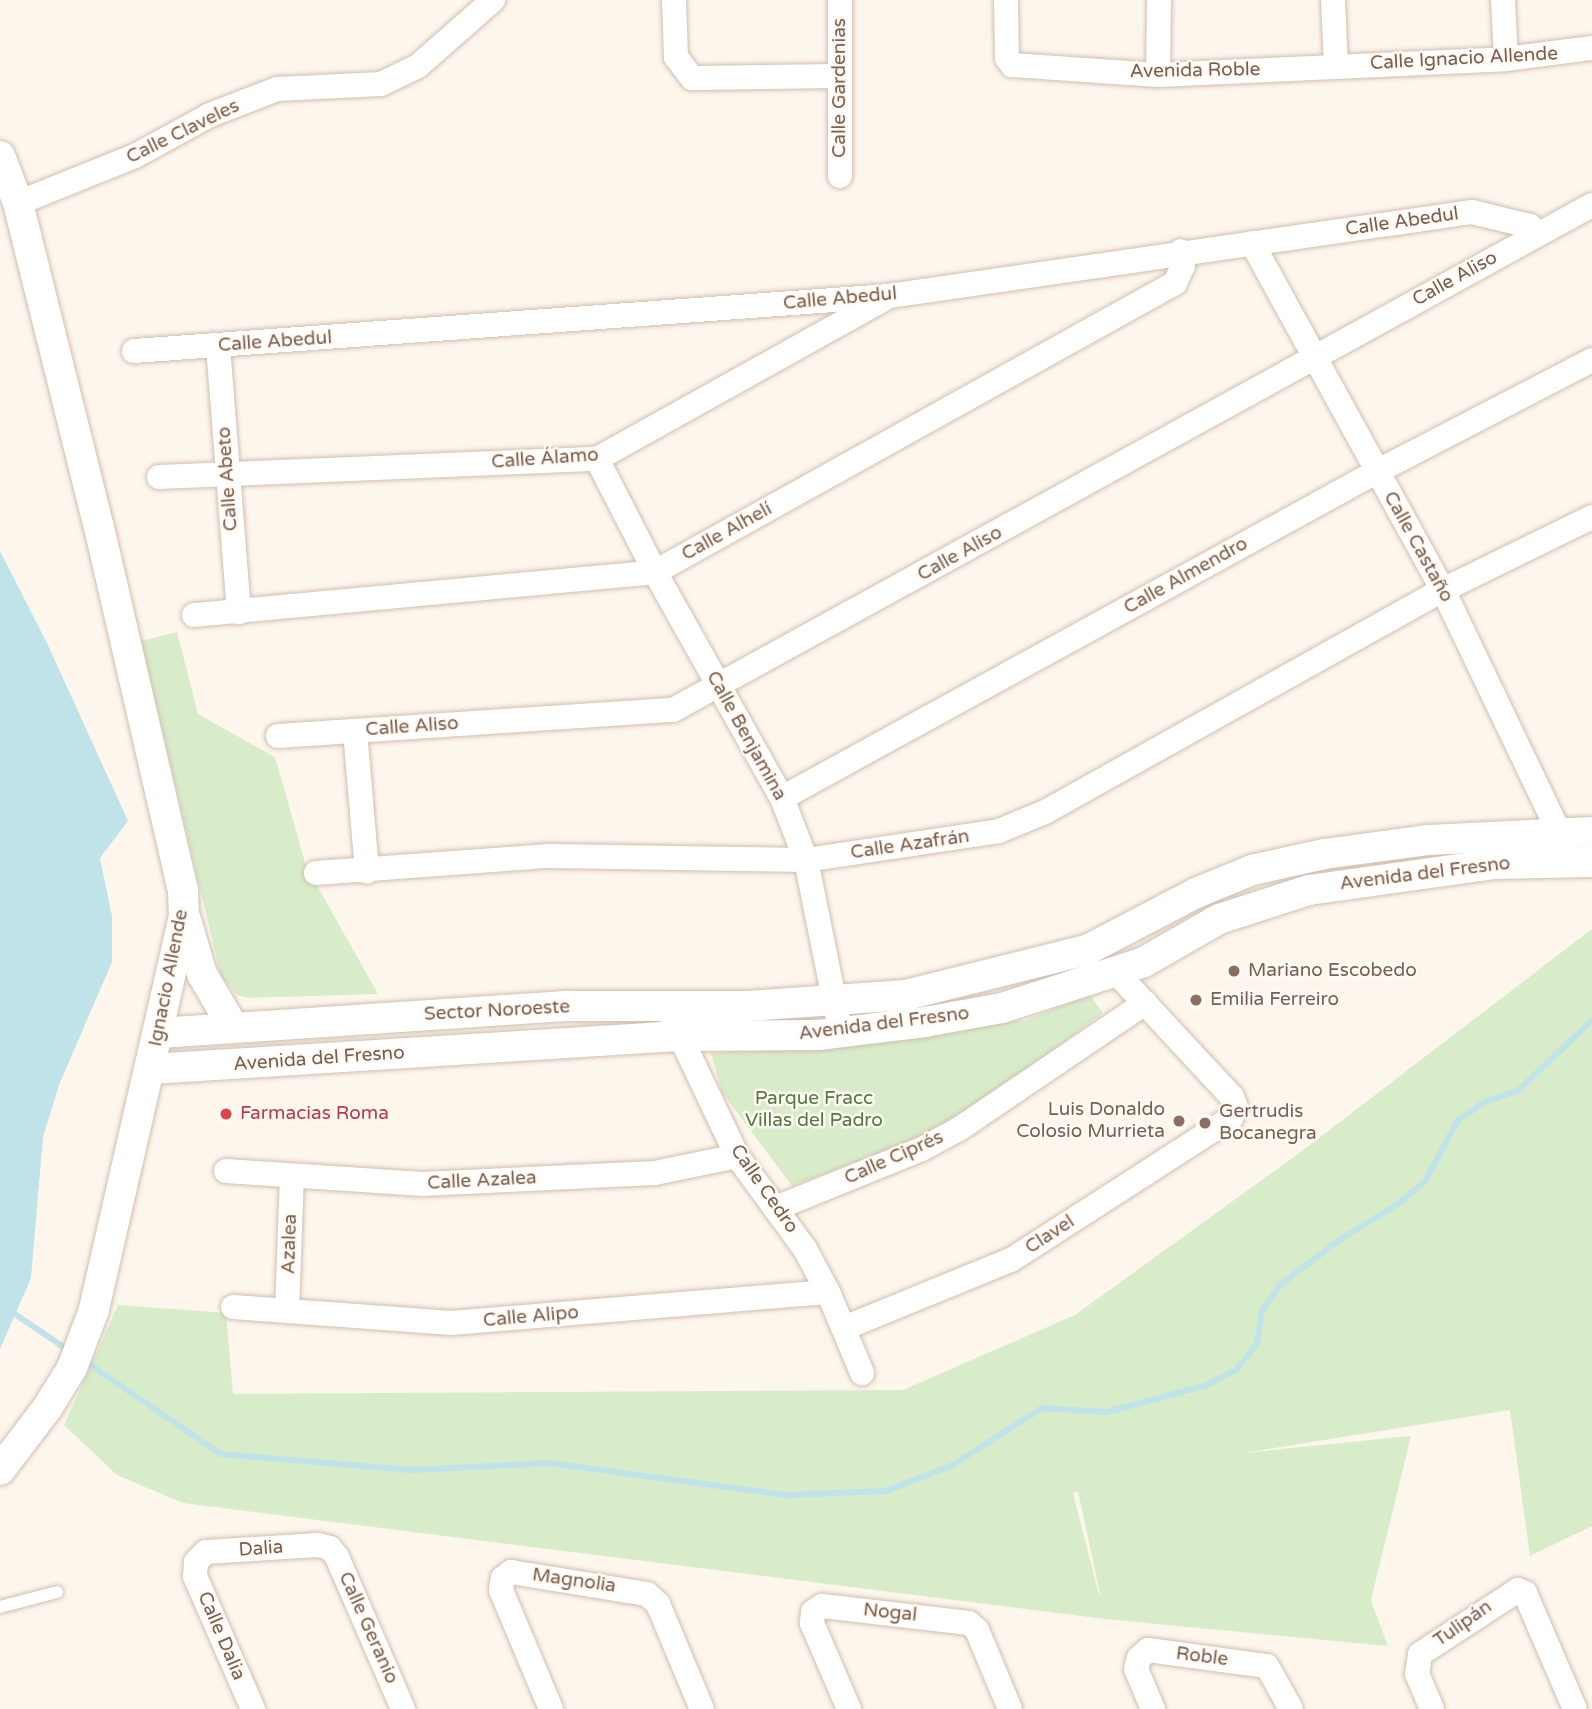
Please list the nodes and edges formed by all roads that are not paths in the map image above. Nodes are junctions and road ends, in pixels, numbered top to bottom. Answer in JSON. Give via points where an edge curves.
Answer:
{"nodes":[{"id":1,"x":493,"y":0,"type":"edge"},
{"id":2,"x":674,"y":0,"type":"edge"},
{"id":3,"x":840,"y":0,"type":"edge"},
{"id":4,"x":1006,"y":0,"type":"edge"},
{"id":5,"x":1159,"y":0,"type":"edge"},
{"id":6,"x":1333,"y":0,"type":"edge"},
{"id":7,"x":1503,"y":0,"type":"edge"},
{"id":8,"x":1592,"y":48,"type":"edge"},
{"id":9,"x":1506,"y":59,"type":"junction"},
{"id":10,"x":1336,"y":66,"type":"junction"},
{"id":11,"x":1158,"y":75,"type":"junction"},
{"id":12,"x":840,"y":76,"type":"junction"},
{"id":13,"x":0,"y":156,"type":"edge"},
{"id":14,"x":840,"y":176,"type":"dead end"},
{"id":15,"x":18,"y":203,"type":"junction"},
{"id":16,"x":1592,"y":205,"type":"edge"},
{"id":17,"x":1536,"y":234,"type":"junction"},
{"id":18,"x":1252,"y":243,"type":"junction"},
{"id":19,"x":1181,"y":251,"type":"junction"},
{"id":20,"x":890,"y":296,"type":"junction"},
{"id":21,"x":218,"y":346,"type":"junction"},
{"id":22,"x":134,"y":352,"type":"dead end"},
{"id":23,"x":1313,"y":357,"type":"junction"},
{"id":24,"x":1592,"y":360,"type":"edge"},
{"id":25,"x":597,"y":459,"type":"junction"},
{"id":26,"x":227,"y":472,"type":"junction"},
{"id":27,"x":1376,"y":472,"type":"junction"},
{"id":28,"x":159,"y":477,"type":"dead end"},
{"id":29,"x":1592,"y":517,"type":"edge"},
{"id":30,"x":655,"y":572,"type":"junction"},
{"id":31,"x":1443,"y":590,"type":"junction"},
{"id":32,"x":239,"y":612,"type":"junction"},
{"id":33,"x":194,"y":615,"type":"dead end"},
{"id":34,"x":720,"y":688,"type":"junction"},
{"id":35,"x":355,"y":731,"type":"junction"},
{"id":36,"x":278,"y":736,"type":"dead end"},
{"id":37,"x":782,"y":798,"type":"junction"},
{"id":38,"x":1558,"y":830,"type":"junction"},
{"id":39,"x":1592,"y":832,"type":"edge"},
{"id":40,"x":806,"y":860,"type":"junction"},
{"id":41,"x":1577,"y":861,"type":"edge"},
{"id":42,"x":367,"y":871,"type":"junction"},
{"id":43,"x":316,"y":873,"type":"dead end"},
{"id":44,"x":184,"y":916,"type":"junction"},
{"id":45,"x":1115,"y":972,"type":"junction"},
{"id":46,"x":835,"y":1002,"type":"junction"},
{"id":47,"x":1145,"y":1003,"type":"junction"},
{"id":48,"x":667,"y":1004,"type":"junction"},
{"id":49,"x":233,"y":1027,"type":"junction"},
{"id":50,"x":159,"y":1033,"type":"junction"},
{"id":51,"x":841,"y":1033,"type":"junction"},
{"id":52,"x":679,"y":1036,"type":"junction"},
{"id":53,"x":151,"y":1069,"type":"junction"},
{"id":54,"x":737,"y":1156,"type":"junction"},
{"id":55,"x":226,"y":1171,"type":"dead end"},
{"id":56,"x":292,"y":1176,"type":"junction"},
{"id":57,"x":776,"y":1208,"type":"junction"},
{"id":58,"x":828,"y":1292,"type":"junction"},
{"id":59,"x":233,"y":1307,"type":"dead end"},
{"id":60,"x":287,"y":1311,"type":"junction"},
{"id":61,"x":844,"y":1328,"type":"junction"},
{"id":62,"x":862,"y":1373,"type":"dead end"},
{"id":63,"x":0,"y":1469,"type":"edge"},
{"id":64,"x":330,"y":1548,"type":"joint"},
{"id":65,"x":196,"y":1562,"type":"joint"},
{"id":66,"x":58,"y":1592,"type":"dead end"},
{"id":67,"x":0,"y":1607,"type":"edge"},
{"id":68,"x":253,"y":1709,"type":"edge"},
{"id":69,"x":403,"y":1709,"type":"edge"},
{"id":70,"x":551,"y":1709,"type":"edge"},
{"id":71,"x":702,"y":1709,"type":"edge"},
{"id":72,"x":849,"y":1709,"type":"edge"},
{"id":73,"x":1010,"y":1709,"type":"edge"},
{"id":74,"x":1153,"y":1709,"type":"edge"},
{"id":75,"x":1291,"y":1709,"type":"edge"},
{"id":76,"x":1432,"y":1709,"type":"edge"},
{"id":77,"x":1575,"y":1709,"type":"edge"}],
"edges":[{"from":1,"to":15,"type":"street","name":"Calle Claveles","via":[[418,66],[381,84],[277,89],[210,116],[135,156]]},
{"from":2,"to":12,"type":"street","via":[[676,57],[692,78]]},
{"from":3,"to":12,"type":"street","name":"Calle Gardenias"},
{"from":4,"to":11,"type":"street","name":"Avenida Roble","via":[[1007,58],[1012,65]]},
{"from":5,"to":11,"type":"street"},
{"from":6,"to":10,"type":"street"},
{"from":7,"to":9,"type":"street"},
{"from":8,"to":9,"type":"street","name":"Calle Ignacio Allende"},
{"from":9,"to":10,"type":"street","name":"Calle Ignacio Allende"},
{"from":10,"to":11,"type":"street","name":"Avenida Roble"},
{"from":12,"to":14,"type":"street","name":"Calle Gardenias"},
{"from":13,"to":15,"type":"street"},
{"from":15,"to":44,"type":"street","name":"Ignacio Allende","via":[[183,890]]},
{"from":16,"to":17,"type":"street","name":"Calle Aliso"},
{"from":17,"to":18,"type":"street","name":"Calle Abedul","via":[[1530,226],[1472,212]]},
{"from":17,"to":23,"type":"street","name":"Calle Aliso"},
{"from":18,"to":19,"type":"street","name":"Calle Abedul"},
{"from":18,"to":23,"type":"street","name":"Calle Castaño"},
{"from":19,"to":20,"type":"street","name":"Calle Abedul"},
{"from":19,"to":30,"type":"street","name":"Calle Alhelí","via":[[1183,266],[1175,283]]},
{"from":20,"to":21,"type":"street","name":"Calle Abedul"},
{"from":20,"to":25,"type":"street","name":"Calle Álamo"},
{"from":21,"to":22,"type":"street","name":"Calle Abedul"},
{"from":21,"to":26,"type":"street","name":"Calle Abeto"},
{"from":23,"to":27,"type":"street","name":"Calle Castaño"},
{"from":23,"to":34,"type":"street","name":"Calle Aliso"},
{"from":24,"to":27,"type":"street","name":"Calle Almendro"},
{"from":25,"to":26,"type":"street","name":"Calle Álamo"},
{"from":25,"to":30,"type":"street","name":"Calle Benjamina"},
{"from":26,"to":28,"type":"street","name":"Calle Álamo"},
{"from":26,"to":32,"type":"street","name":"Calle Abeto"},
{"from":27,"to":31,"type":"street","name":"Calle Castaño"},
{"from":27,"to":37,"type":"street","name":"Calle Almendro"},
{"from":29,"to":31,"type":"street","name":"Calle Azafrán"},
{"from":30,"to":32,"type":"street","name":"Calle Alhelí"},
{"from":30,"to":34,"type":"street","name":"Calle Benjamina"},
{"from":31,"to":38,"type":"street","name":"Calle Castaño"},
{"from":31,"to":40,"type":"street","name":"Calle Azafrán","via":[[1045,812],[999,831],[948,842]]},
{"from":32,"to":33,"type":"street","name":"Calle Alhelí"},
{"from":34,"to":35,"type":"street","name":"Calle Aliso","via":[[673,710]]},
{"from":34,"to":37,"type":"street","name":"Calle Benjamina"},
{"from":35,"to":36,"type":"street","name":"Calle Aliso"},
{"from":35,"to":42,"type":"street"},
{"from":37,"to":40,"type":"street","name":"Calle Benjamina"},
{"from":38,"to":39,"type":"street","name":"Avenida del Fresno"},
{"from":38,"to":41,"type":"street","name":"Calle Castaño"},
{"from":38,"to":46,"type":"street","name":"Avenida del Fresno","via":[[1429,840],[1324,854],[1252,870],[1056,961],[906,995]]},
{"from":40,"to":42,"type":"street","name":"Calle Azafrán","via":[[549,856]]},
{"from":40,"to":46,"type":"street","name":"Calle Benjamina"},
{"from":41,"to":45,"type":"street","name":"Avenida del Fresno","via":[[1439,870],[1267,900]]},
{"from":42,"to":43,"type":"street","name":"Calle Azafrán"},
{"from":44,"to":49,"type":"street","via":[[202,974]]},
{"from":44,"to":50,"type":"street","name":"Ignacio Allende"},
{"from":45,"to":47,"type":"street"},
{"from":45,"to":51,"type":"street","name":"Avenida del Fresno","via":[[1002,1008]]},
{"from":46,"to":48,"type":"street","name":"Sector Noroeste"},
{"from":46,"to":51,"type":"street","name":"Calle Benjamina"},
{"from":47,"to":57,"type":"street","name":"Calle Ciprés","via":[[935,1143]]},
{"from":47,"to":61,"type":"street","name":"Clavel","via":[[1232,1097],[1236,1107],[1231,1118],[1011,1260]]},
{"from":48,"to":49,"type":"street","name":"Sector Noroeste"},
{"from":48,"to":52,"type":"street","name":"Calle Cedro"},
{"from":49,"to":50,"type":"street","name":"Sector Noroeste"},
{"from":50,"to":53,"type":"street","name":"Ignacio Allende"},
{"from":51,"to":52,"type":"street","name":"Avenida del Fresno"},
{"from":52,"to":53,"type":"street","name":"Avenida del Fresno"},
{"from":52,"to":54,"type":"street","name":"Calle Cedro"},
{"from":53,"to":63,"type":"street","name":"Ignacio Allende","via":[[94,1310],[72,1368]]},
{"from":54,"to":56,"type":"street","name":"Calle Azalea","via":[[655,1172],[423,1184]]},
{"from":54,"to":57,"type":"street","name":"Calle Cedro"},
{"from":55,"to":56,"type":"street","name":"Calle Azalea"},
{"from":56,"to":60,"type":"street","name":"Azalea"},
{"from":57,"to":58,"type":"street","name":"Calle Cedro"},
{"from":58,"to":60,"type":"street","name":"Calle Alipo","via":[[451,1323]]},
{"from":58,"to":61,"type":"street","name":"Calle Cedro"},
{"from":59,"to":60,"type":"street","name":"Calle Alipo"},
{"from":61,"to":62,"type":"street","name":"Calle Cedro"},
{"from":64,"to":65,"type":"street","name":"Dalia","via":[[206,1552]]},
{"from":64,"to":69,"type":"street","name":"Calle Geranio"},
{"from":65,"to":68,"type":"street","name":"Calle Dalia","via":[[195,1576]]},
{"from":66,"to":67,"type":"lane"},
{"from":70,"to":71,"type":"street","name":"Magnolia","via":[[500,1590],[503,1578],[512,1572],[646,1594],[658,1604]]},
{"from":72,"to":73,"type":"street","name":"Nogal","via":[[811,1623],[813,1612],[822,1606],[969,1623],[978,1630]]},
{"from":74,"to":75,"type":"street","name":"Roble","via":[[1136,1669],[1148,1650],[1267,1666]]},
{"from":76,"to":77,"type":"street","name":"Tulipán","via":[[1416,1665],[1420,1654],[1518,1590],[1525,1593]]}]}
